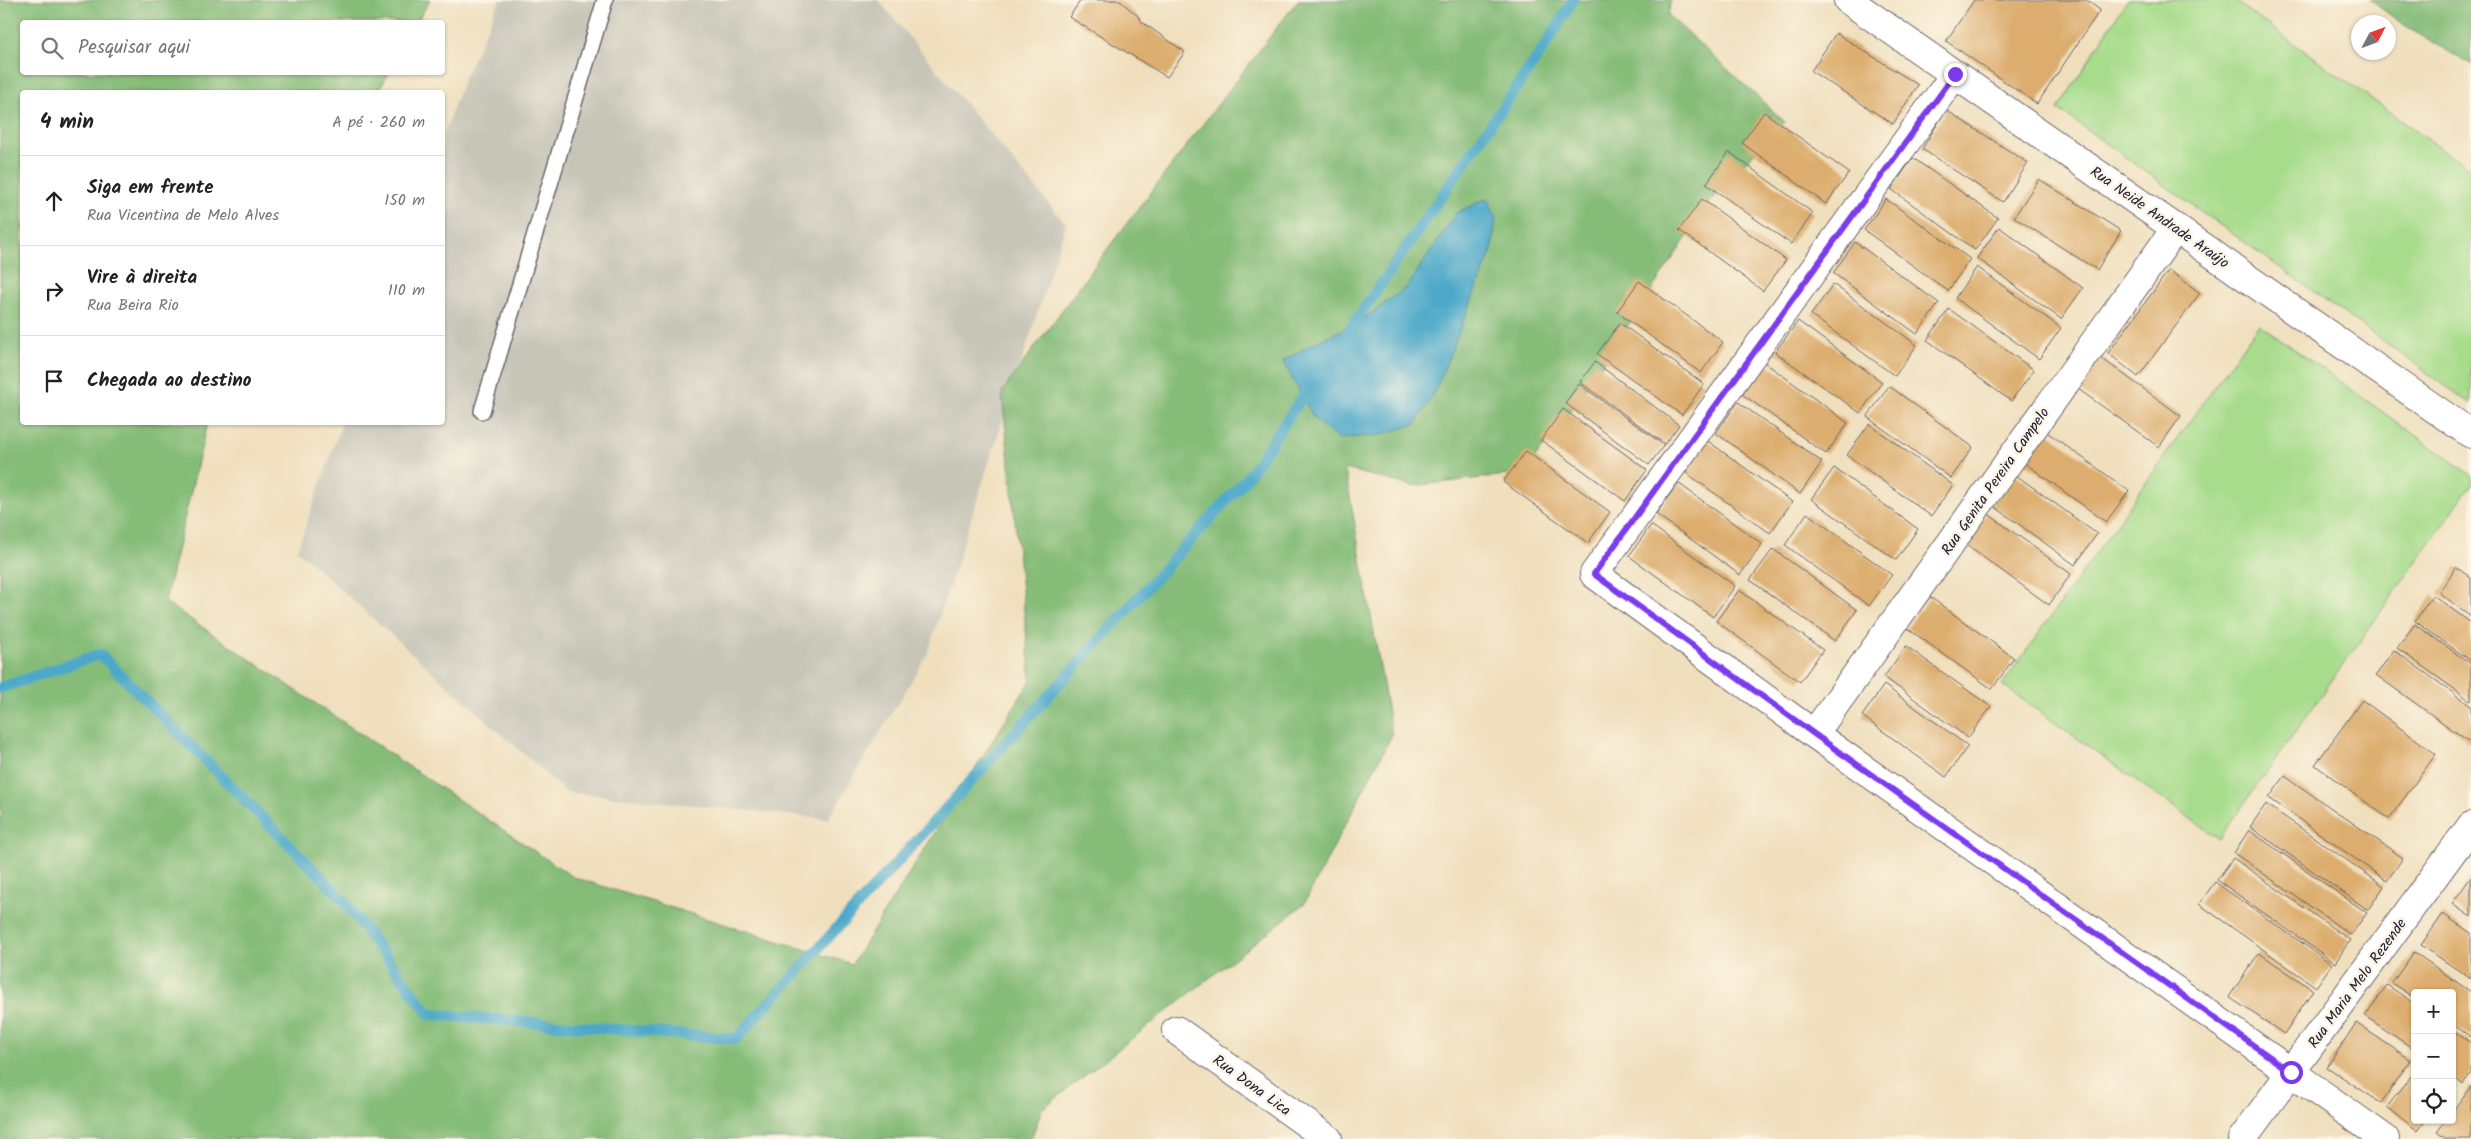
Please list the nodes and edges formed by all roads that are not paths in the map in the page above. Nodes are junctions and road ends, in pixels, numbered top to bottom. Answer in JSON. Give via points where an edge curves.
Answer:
{"nodes":[{"id":1,"x":605,"y":0,"type":"edge"},
{"id":2,"x":1848,"y":0,"type":"edge"},
{"id":3,"x":1955,"y":74,"type":"junction"},
{"id":4,"x":2176,"y":228,"type":"junction"},
{"id":5,"x":482,"y":411,"type":"dead end"},
{"id":6,"x":2471,"y":434,"type":"edge"},
{"id":7,"x":1814,"y":734,"type":"junction"},
{"id":8,"x":2471,"y":826,"type":"edge"},
{"id":9,"x":1176,"y":1030,"type":"dead end"},
{"id":10,"x":2291,"y":1072,"type":"junction"},
{"id":11,"x":1328,"y":1139,"type":"edge"},
{"id":12,"x":2242,"y":1139,"type":"edge"},
{"id":13,"x":2386,"y":1139,"type":"edge"}],
"edges":[{"from":1,"to":5,"type":"lane"},
{"from":2,"to":3,"type":"street","name":"Rua Neide Andrade Araújo"},
{"from":3,"to":4,"type":"street","name":"Rua Neide Andrade Araújo"},
{"from":3,"to":7,"type":"street","via":[[1594,574]]},
{"from":4,"to":6,"type":"street","name":"Rua Neide Andrade Araújo"},
{"from":4,"to":7,"type":"street","name":"Rua Genita Pereira Campelo"},
{"from":7,"to":10,"type":"street"},
{"from":8,"to":10,"type":"street","name":"Rua Maria Melo Rezende"},
{"from":9,"to":11,"type":"street","name":"Rua Dona Lica"},
{"from":10,"to":12,"type":"street","name":"Rua Maria Melo Rezende"},
{"from":10,"to":13,"type":"street"}]}
